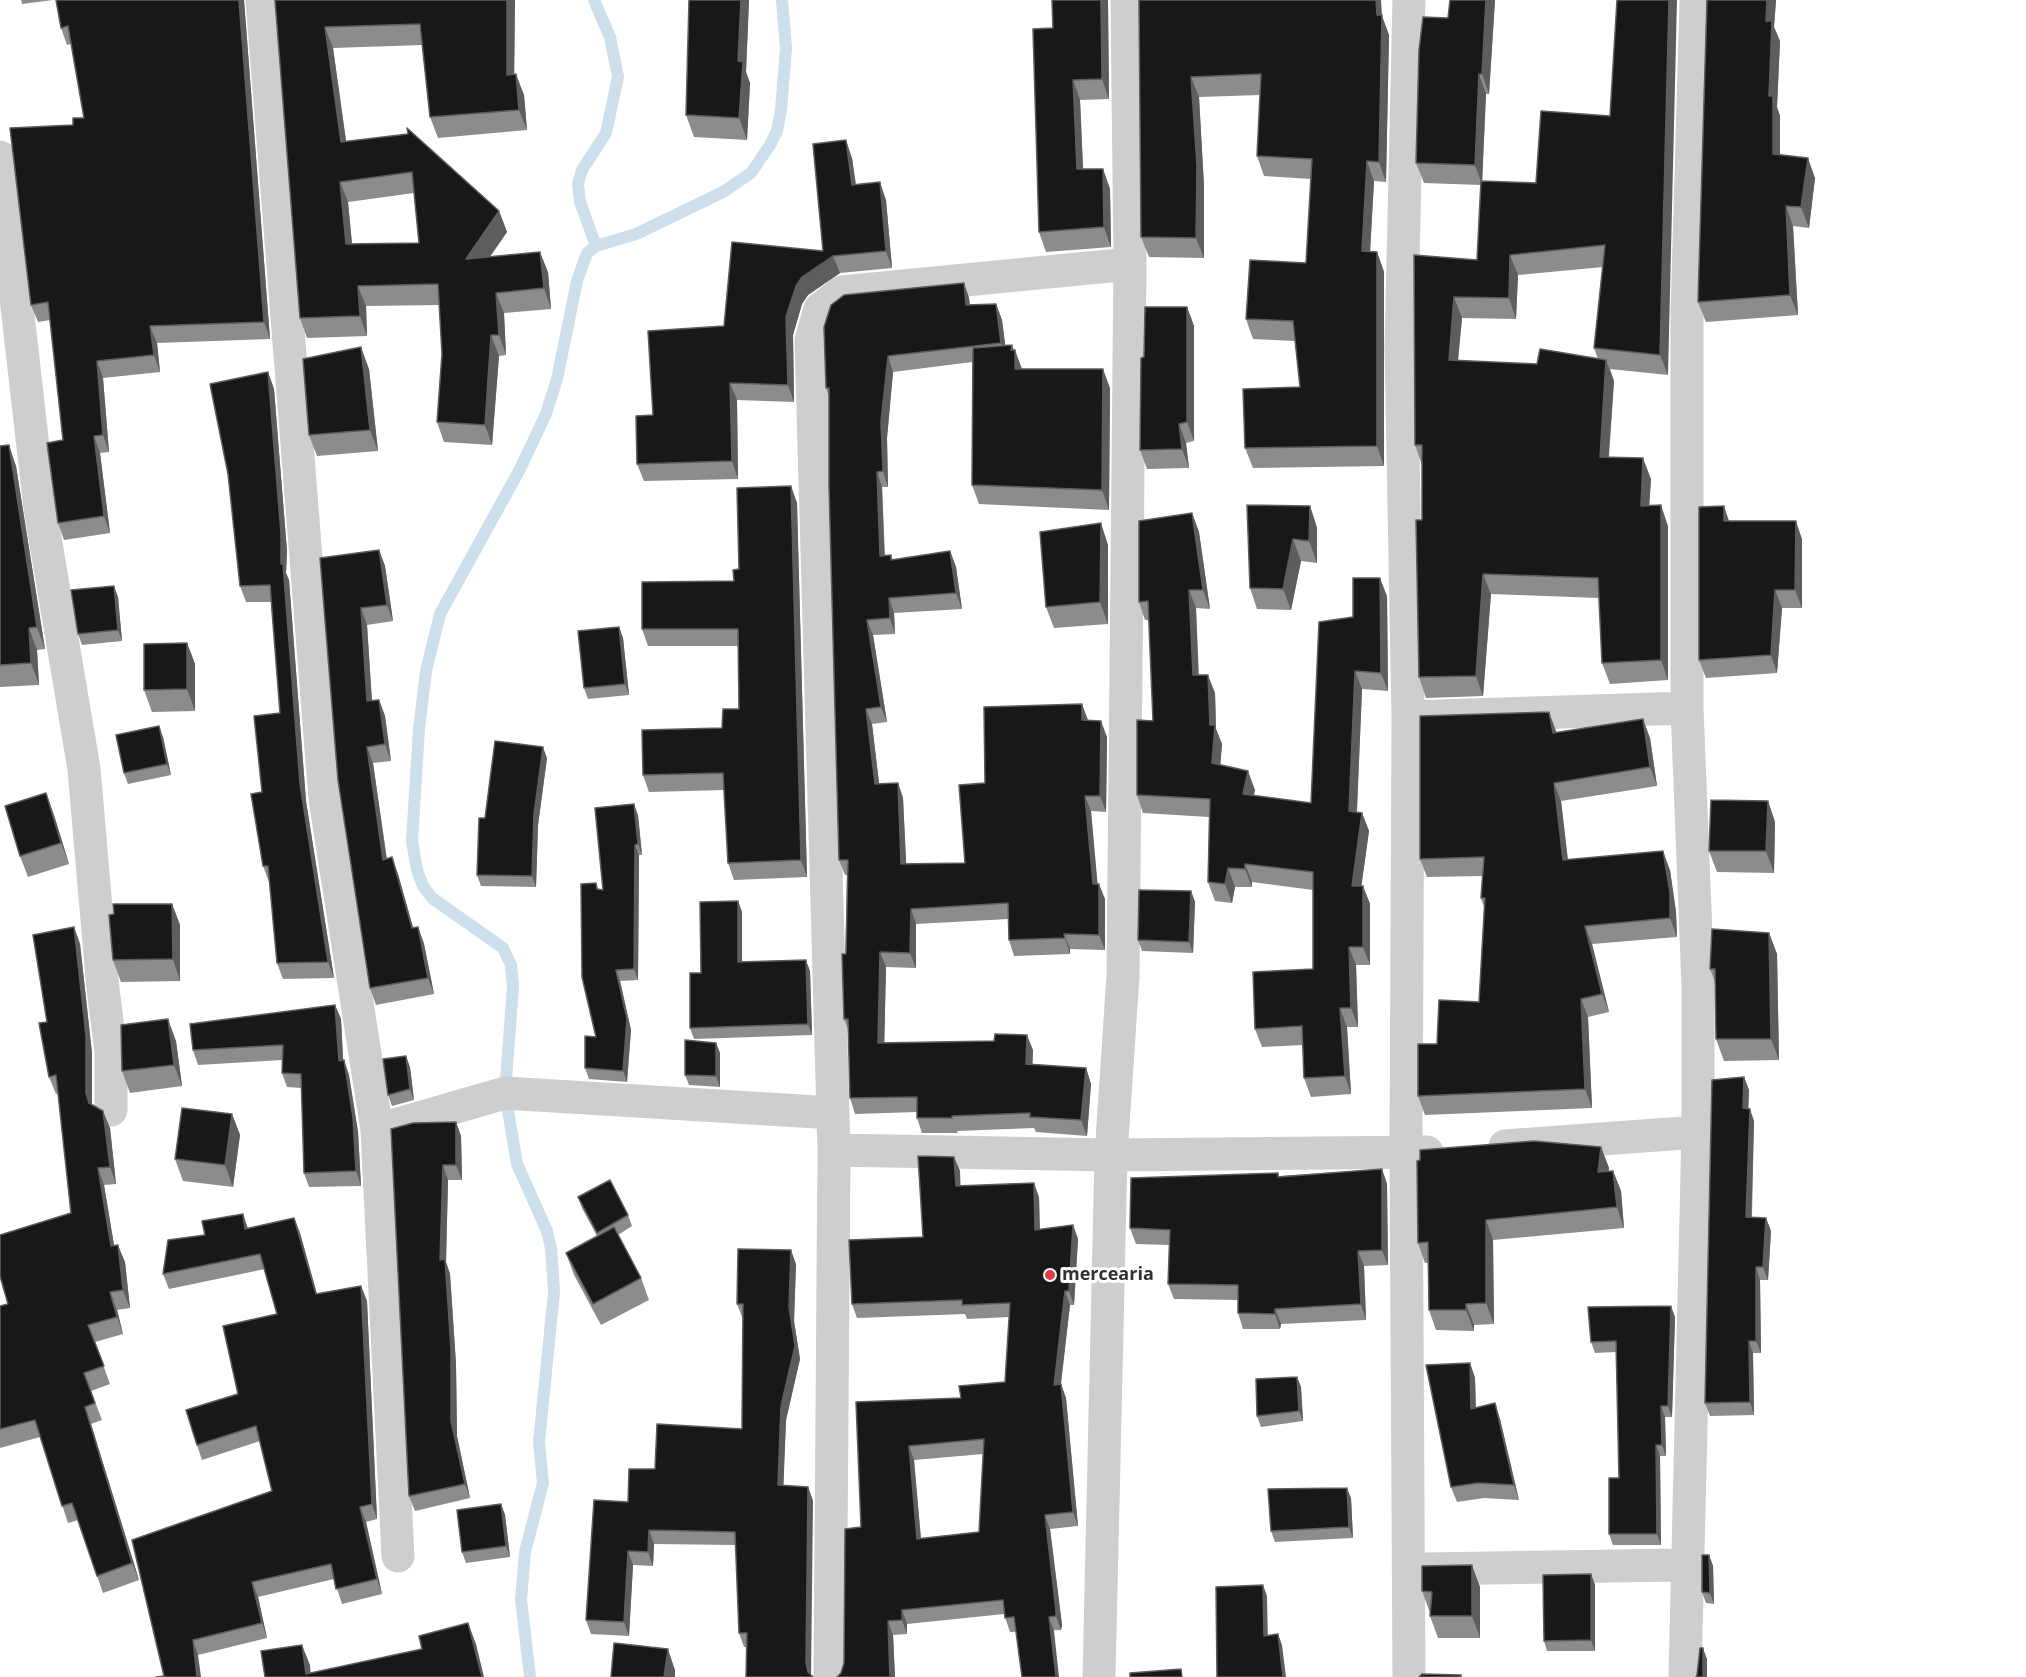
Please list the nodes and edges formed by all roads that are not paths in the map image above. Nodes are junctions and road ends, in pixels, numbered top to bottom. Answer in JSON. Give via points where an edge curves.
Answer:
{"nodes":[{"id":1,"x":262,"y":0,"type":"edge"},
{"id":2,"x":1126,"y":0,"type":"edge"},
{"id":3,"x":1409,"y":0,"type":"edge"},
{"id":4,"x":1696,"y":0,"type":"edge"},
{"id":5,"x":0,"y":157,"type":"edge"},
{"id":6,"x":1130,"y":264,"type":"junction"},
{"id":7,"x":1687,"y":708,"type":"junction"},
{"id":8,"x":1408,"y":717,"type":"junction"},
{"id":9,"x":111,"y":1110,"type":"dead end"},
{"id":10,"x":833,"y":1113,"type":"junction"},
{"id":11,"x":377,"y":1130,"type":"junction"},
{"id":12,"x":1698,"y":1132,"type":"junction"},
{"id":13,"x":834,"y":1150,"type":"junction"},
{"id":14,"x":1406,"y":1153,"type":"junction"},
{"id":15,"x":1111,"y":1155,"type":"junction"},
{"id":16,"x":398,"y":1556,"type":"dead end"},
{"id":17,"x":1408,"y":1569,"type":"junction"},
{"id":18,"x":1686,"y":1569,"type":"junction"},
{"id":19,"x":830,"y":1677,"type":"edge"},
{"id":20,"x":1099,"y":1677,"type":"edge"},
{"id":21,"x":1409,"y":1677,"type":"edge"},
{"id":22,"x":1685,"y":1677,"type":"edge"}],
"edges":[{"from":1,"to":11,"type":"street","via":[[325,799]]},
{"from":2,"to":6,"type":"street"},
{"from":3,"to":8,"type":"street","via":[[1401,348]]},
{"from":4,"to":7,"type":"street","via":[[1687,314]]},
{"from":5,"to":9,"type":"street","via":[[40,508],[84,769],[111,1052]]},
{"from":6,"to":10,"type":"street","via":[[842,292],[820,309],[811,340]]},
{"from":6,"to":15,"type":"street","via":[[1123,976]]},
{"from":7,"to":8,"type":"street"},
{"from":7,"to":12,"type":"street","via":[[1698,986]]},
{"from":8,"to":14,"type":"street"},
{"from":10,"to":11,"type":"street","via":[[505,1093]]},
{"from":10,"to":13,"type":"street"},
{"from":11,"to":16,"type":"street"},
{"from":12,"to":14,"type":"street"},
{"from":12,"to":18,"type":"street"},
{"from":13,"to":15,"type":"street"},
{"from":13,"to":19,"type":"street"},
{"from":14,"to":15,"type":"street"},
{"from":14,"to":17,"type":"street"},
{"from":15,"to":20,"type":"street"},
{"from":17,"to":18,"type":"street","via":[[1679,1565]]},
{"from":17,"to":21,"type":"street"},
{"from":18,"to":22,"type":"street"}]}
